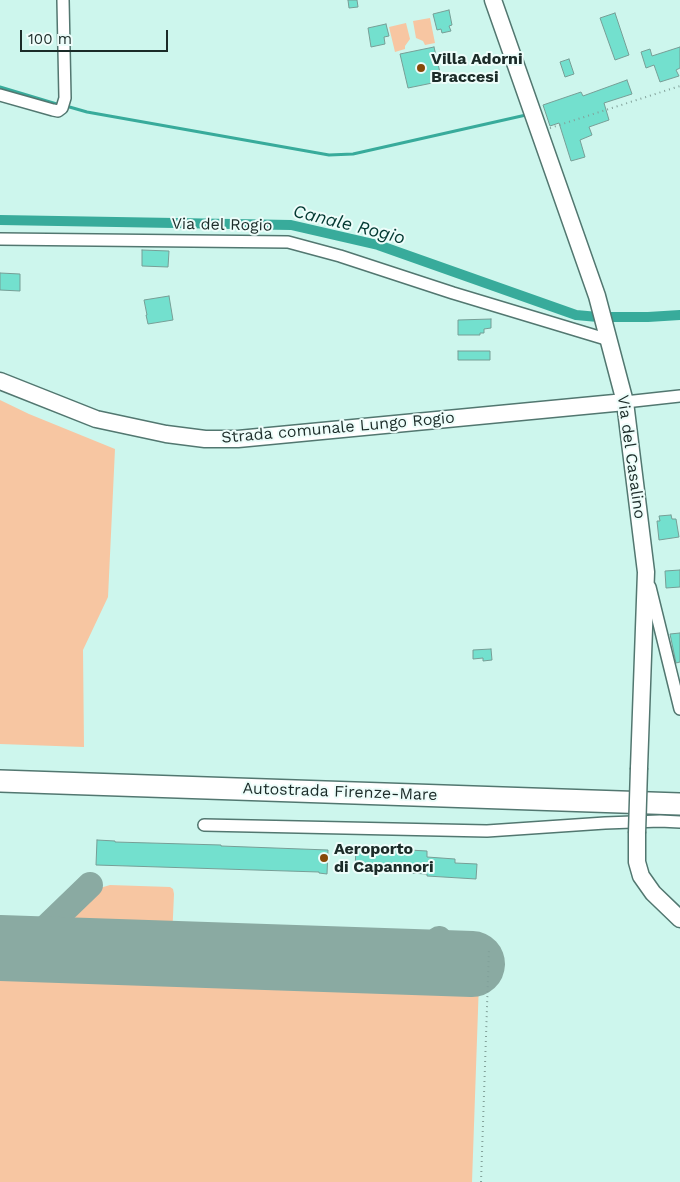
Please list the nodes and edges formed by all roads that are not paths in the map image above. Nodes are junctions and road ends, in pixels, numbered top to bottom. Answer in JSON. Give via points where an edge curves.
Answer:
{"nodes":[{"id":1,"x":63,"y":0,"type":"edge"},
{"id":2,"x":493,"y":0,"type":"edge"},
{"id":3,"x":0,"y":95,"type":"edge"},
{"id":4,"x":0,"y":239,"type":"edge"},
{"id":5,"x":607,"y":333,"type":"junction"},
{"id":6,"x":0,"y":381,"type":"edge"},
{"id":7,"x":680,"y":396,"type":"edge"},
{"id":8,"x":625,"y":402,"type":"junction"},
{"id":9,"x":646,"y":572,"type":"junction"},
{"id":10,"x":680,"y":709,"type":"edge"},
{"id":11,"x":0,"y":767,"type":"edge"},
{"id":12,"x":0,"y":781,"type":"edge"},
{"id":13,"x":680,"y":790,"type":"edge"},
{"id":14,"x":680,"y":804,"type":"edge"},
{"id":15,"x":680,"y":822,"type":"edge"},
{"id":16,"x":204,"y":825,"type":"dead end"},
{"id":17,"x":680,"y":919,"type":"edge"}],
"edges":[{"from":1,"to":3,"type":"street","via":[[64,103],[58,111]]},
{"from":2,"to":5,"type":"street","name":"Via del Casalino"},
{"from":4,"to":5,"type":"street","name":"Via del Rogio","via":[[288,242],[453,293]]},
{"from":5,"to":8,"type":"street","name":"Via del Casalino"},
{"from":6,"to":8,"type":"street","name":"Strada comunale Lungo Rogio","via":[[96,419],[205,439],[238,439]]},
{"from":7,"to":8,"type":"street"},
{"from":8,"to":9,"type":"street","name":"Via del Casalino"},
{"from":9,"to":10,"type":"street"},
{"from":9,"to":17,"type":"street","name":"Via del Casalino","bridge":true,"via":[[637,862],[641,876],[653,894]]},
{"from":11,"to":13,"type":"highway","name":"Autostrada Firenze-Mare"},
{"from":12,"to":14,"type":"highway","name":"Autostrada Firenze-Mare"},
{"from":15,"to":16,"type":"street","via":[[487,831]]}]}
